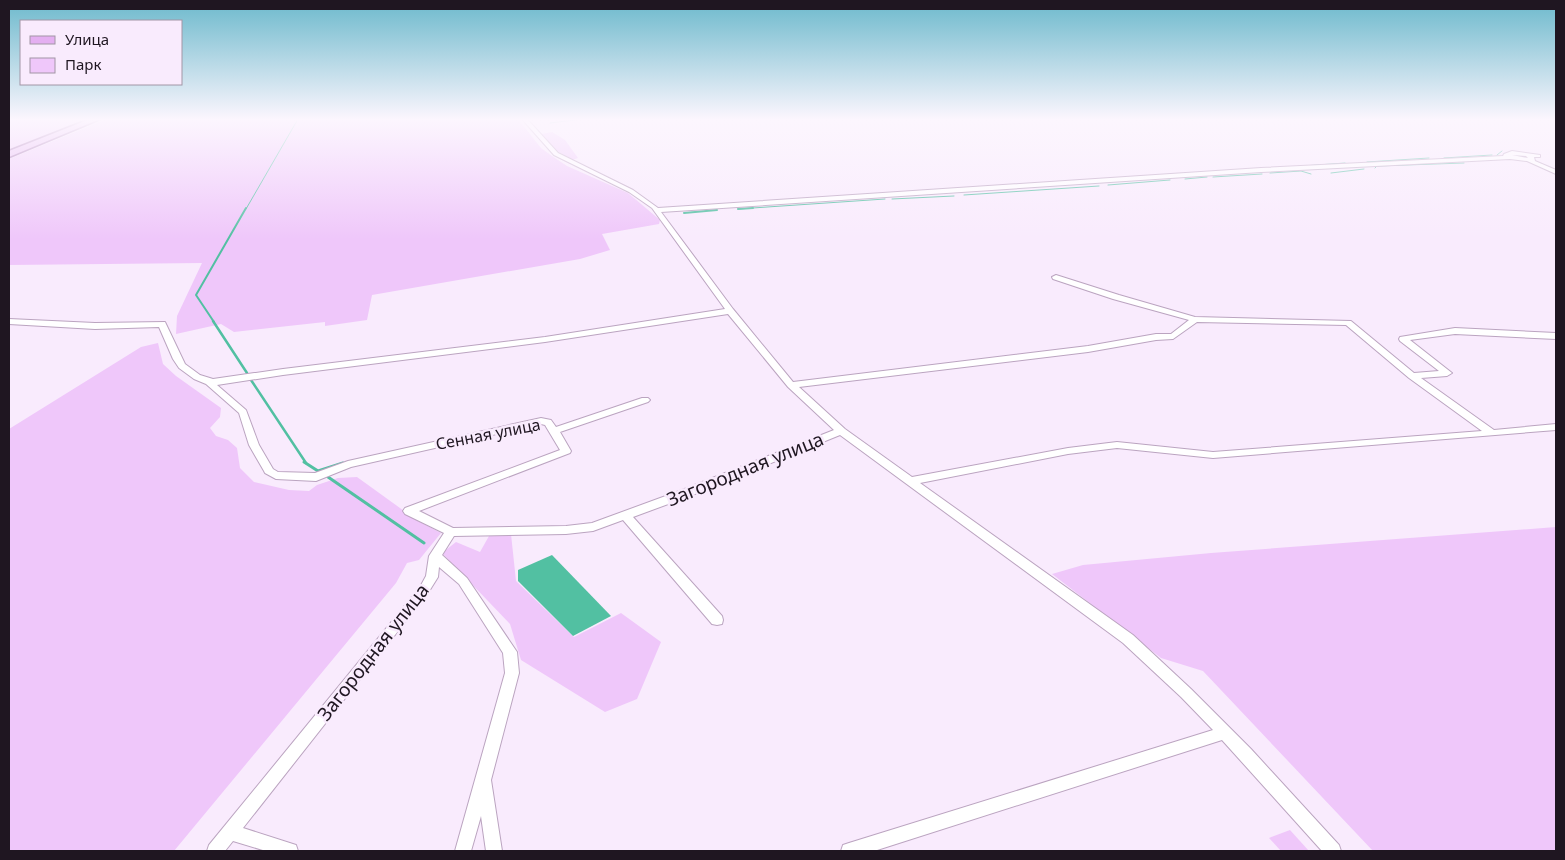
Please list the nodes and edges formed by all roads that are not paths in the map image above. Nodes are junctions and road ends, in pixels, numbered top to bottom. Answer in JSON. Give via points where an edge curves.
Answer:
{"nodes":[{"id":1,"x":566,"y":159,"type":"edge"},
{"id":2,"x":1420,"y":159,"type":"edge"},
{"id":3,"x":1531,"y":159,"type":"edge"},
{"id":4,"x":1556,"y":172,"type":"edge"},
{"id":5,"x":657,"y":210,"type":"junction"},
{"id":6,"x":1056,"y":276,"type":"dead end"},
{"id":7,"x":730,"y":311,"type":"junction"},
{"id":8,"x":1195,"y":320,"type":"junction"},
{"id":9,"x":9,"y":321,"type":"edge"},
{"id":10,"x":1556,"y":336,"type":"edge"},
{"id":11,"x":1412,"y":376,"type":"junction"},
{"id":12,"x":211,"y":384,"type":"junction"},
{"id":13,"x":791,"y":385,"type":"junction"},
{"id":14,"x":645,"y":400,"type":"dead end"},
{"id":15,"x":1556,"y":427,"type":"edge"},
{"id":16,"x":554,"y":431,"type":"junction"},
{"id":17,"x":841,"y":431,"type":"junction"},
{"id":18,"x":1492,"y":433,"type":"junction"},
{"id":19,"x":912,"y":481,"type":"junction"},
{"id":20,"x":626,"y":516,"type":"junction"},
{"id":21,"x":451,"y":532,"type":"junction"},
{"id":22,"x":435,"y":556,"type":"junction"},
{"id":23,"x":717,"y":620,"type":"dead end"},
{"id":24,"x":1223,"y":733,"type":"junction"},
{"id":25,"x":484,"y":780,"type":"junction"},
{"id":26,"x":231,"y":832,"type":"junction"},
{"id":27,"x":216,"y":851,"type":"edge"},
{"id":28,"x":290,"y":851,"type":"edge"},
{"id":29,"x":463,"y":851,"type":"edge"},
{"id":30,"x":494,"y":851,"type":"edge"},
{"id":31,"x":849,"y":851,"type":"edge"},
{"id":32,"x":1333,"y":851,"type":"edge"}],
"edges":[{"from":1,"to":5,"type":"street","via":[[631,191]]},
{"from":2,"to":5,"type":"street"},
{"from":3,"to":4,"type":"street"},
{"from":5,"to":7,"type":"street"},
{"from":6,"to":8,"type":"street"},
{"from":7,"to":12,"type":"street","via":[[632,329],[237,378]]},
{"from":7,"to":13,"type":"street"},
{"from":8,"to":11,"type":"street","via":[[1348,323]]},
{"from":8,"to":13,"type":"street","via":[[1173,336]]},
{"from":9,"to":12,"type":"street","via":[[95,326],[162,324],[179,364],[186,372]]},
{"from":10,"to":11,"type":"street","via":[[1455,331],[1403,338],[1447,373]]},
{"from":11,"to":18,"type":"street"},
{"from":12,"to":16,"type":"street","name":"Сенная улица","via":[[243,412],[254,445],[276,475],[316,477],[348,464],[541,421],[548,422]]},
{"from":13,"to":17,"type":"street"},
{"from":14,"to":16,"type":"street"},
{"from":15,"to":18,"type":"street"},
{"from":16,"to":21,"type":"street","name":"Сенная улица","via":[[566,451],[409,511]]},
{"from":17,"to":19,"type":"street"},
{"from":17,"to":20,"type":"street","name":"Загородная улица"},
{"from":18,"to":19,"type":"street","via":[[1213,455],[1117,445],[1068,451]]},
{"from":19,"to":24,"type":"street","via":[[1128,639]]},
{"from":20,"to":21,"type":"street","name":"Загородная улица","via":[[593,527],[566,530]]},
{"from":20,"to":23,"type":"street"},
{"from":21,"to":22,"type":"street","name":"Загородная улица"},
{"from":22,"to":25,"type":"street","via":[[464,581],[510,652],[512,673]]},
{"from":22,"to":26,"type":"street","name":"Загородная улица","via":[[432,577],[424,590]]},
{"from":24,"to":31,"type":"street"},
{"from":24,"to":32,"type":"street","via":[[1246,754]]},
{"from":25,"to":29,"type":"street"},
{"from":25,"to":30,"type":"street"},
{"from":26,"to":27,"type":"street","name":"Загородная улица"},
{"from":26,"to":28,"type":"street"}]}
